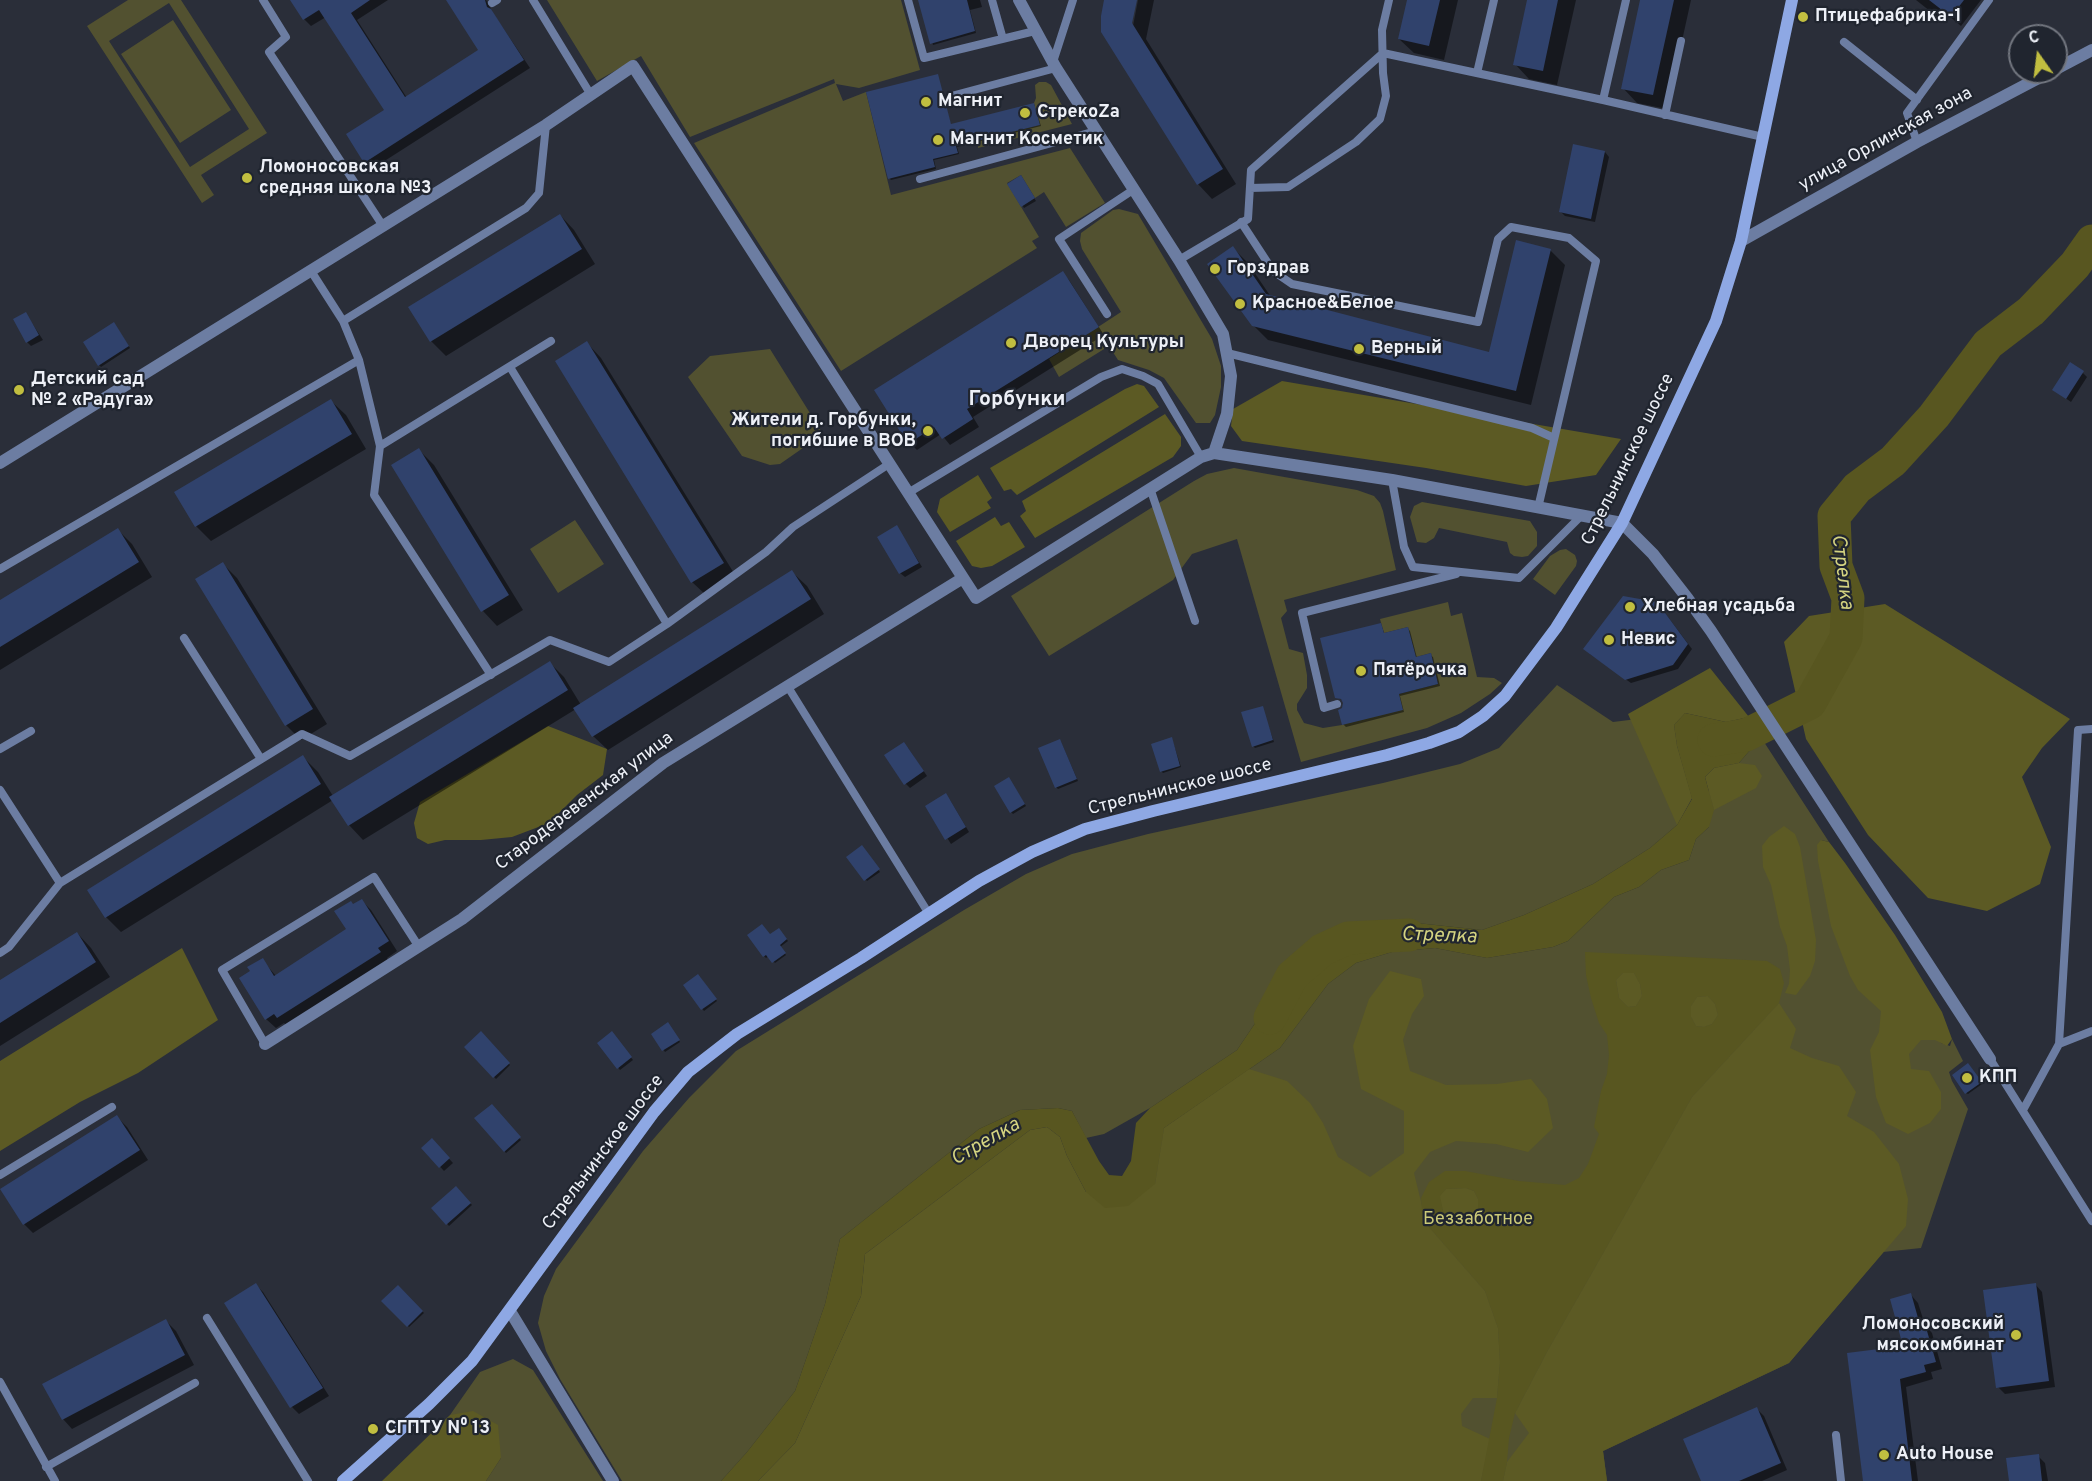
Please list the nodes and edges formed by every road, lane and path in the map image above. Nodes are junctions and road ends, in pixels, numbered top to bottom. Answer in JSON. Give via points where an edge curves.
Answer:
{"nodes":[{"id":1,"x":263,"y":0,"type":"edge"},
{"id":2,"x":533,"y":0,"type":"edge"},
{"id":3,"x":908,"y":0,"type":"edge"},
{"id":4,"x":992,"y":0,"type":"edge"},
{"id":5,"x":1019,"y":0,"type":"edge"},
{"id":6,"x":1072,"y":0,"type":"edge"},
{"id":7,"x":1389,"y":0,"type":"edge"},
{"id":8,"x":1494,"y":0,"type":"edge"},
{"id":9,"x":1626,"y":0,"type":"edge"},
{"id":10,"x":1792,"y":0,"type":"edge"},
{"id":11,"x":1989,"y":0,"type":"edge"},
{"id":12,"x":1035,"y":31,"type":"junction"},
{"id":13,"x":1003,"y":39,"type":"junction"},
{"id":14,"x":1681,"y":41,"type":"dead end"},
{"id":15,"x":1844,"y":42,"type":"dead end"},
{"id":16,"x":2092,"y":50,"type":"edge"},
{"id":17,"x":1383,"y":53,"type":"junction"},
{"id":18,"x":2068,"y":63,"type":"edge"},
{"id":19,"x":1055,"y":65,"type":"junction"},
{"id":20,"x":1477,"y":73,"type":"junction"},
{"id":21,"x":2027,"y":84,"type":"edge"},
{"id":22,"x":591,"y":95,"type":"junction"},
{"id":23,"x":955,"y":95,"type":"dead end"},
{"id":24,"x":1603,"y":100,"type":"junction"},
{"id":25,"x":1917,"y":100,"type":"junction"},
{"id":26,"x":1665,"y":115,"type":"junction"},
{"id":27,"x":546,"y":125,"type":"junction"},
{"id":28,"x":1096,"y":131,"type":"junction"},
{"id":29,"x":1763,"y":137,"type":"junction"},
{"id":30,"x":1917,"y":142,"type":"junction"},
{"id":31,"x":920,"y":179,"type":"dead end"},
{"id":32,"x":1250,"y":188,"type":"junction"},
{"id":33,"x":1134,"y":190,"type":"junction"},
{"id":34,"x":1241,"y":222,"type":"junction"},
{"id":35,"x":383,"y":226,"type":"junction"},
{"id":36,"x":1741,"y":241,"type":"junction"},
{"id":37,"x":1179,"y":260,"type":"junction"},
{"id":38,"x":311,"y":271,"type":"junction"},
{"id":39,"x":1107,"y":314,"type":"dead end"},
{"id":40,"x":343,"y":321,"type":"junction"},
{"id":41,"x":551,"y":341,"type":"dead end"},
{"id":42,"x":1227,"y":353,"type":"junction"},
{"id":43,"x":359,"y":360,"type":"junction"},
{"id":44,"x":510,"y":367,"type":"junction"},
{"id":45,"x":1554,"y":438,"type":"junction"},
{"id":46,"x":380,"y":447,"type":"junction"},
{"id":47,"x":1214,"y":453,"type":"junction"},
{"id":48,"x":1201,"y":457,"type":"junction"},
{"id":49,"x":0,"y":463,"type":"edge"},
{"id":50,"x":889,"y":464,"type":"junction"},
{"id":51,"x":1392,"y":480,"type":"junction"},
{"id":52,"x":1150,"y":488,"type":"junction"},
{"id":53,"x":908,"y":493,"type":"junction"},
{"id":54,"x":1538,"y":508,"type":"junction"},
{"id":55,"x":1582,"y":516,"type":"junction"},
{"id":56,"x":1622,"y":524,"type":"junction"},
{"id":57,"x":1413,"y":567,"type":"junction"},
{"id":58,"x":0,"y":569,"type":"edge"},
{"id":59,"x":1464,"y":572,"type":"junction"},
{"id":60,"x":963,"y":578,"type":"junction"},
{"id":61,"x":1417,"y":584,"type":"junction"},
{"id":62,"x":1195,"y":621,"type":"dead end"},
{"id":63,"x":667,"y":624,"type":"junction"},
{"id":64,"x":184,"y":638,"type":"dead end"},
{"id":65,"x":490,"y":675,"type":"junction"},
{"id":66,"x":788,"y":687,"type":"junction"},
{"id":67,"x":1337,"y":704,"type":"dead end"},
{"id":68,"x":2092,"y":729,"type":"edge"},
{"id":69,"x":31,"y":731,"type":"dead end"},
{"id":70,"x":0,"y":749,"type":"edge"},
{"id":71,"x":261,"y":759,"type":"junction"},
{"id":72,"x":0,"y":790,"type":"edge"},
{"id":73,"x":60,"y":884,"type":"junction"},
{"id":74,"x":928,"y":914,"type":"junction"},
{"id":75,"x":419,"y":947,"type":"junction"},
{"id":76,"x":0,"y":953,"type":"edge"},
{"id":77,"x":2092,"y":1031,"type":"edge"},
{"id":78,"x":265,"y":1044,"type":"joint"},
{"id":79,"x":2059,"y":1044,"type":"junction"},
{"id":80,"x":1990,"y":1059,"type":"joint"},
{"id":81,"x":112,"y":1107,"type":"dead end"},
{"id":82,"x":2023,"y":1110,"type":"junction"},
{"id":83,"x":0,"y":1175,"type":"edge"},
{"id":84,"x":2092,"y":1221,"type":"edge"},
{"id":85,"x":510,"y":1311,"type":"junction"},
{"id":86,"x":207,"y":1318,"type":"dead end"},
{"id":87,"x":0,"y":1382,"type":"edge"},
{"id":88,"x":195,"y":1383,"type":"dead end"},
{"id":89,"x":1836,"y":1435,"type":"dead end"},
{"id":90,"x":46,"y":1467,"type":"junction"},
{"id":91,"x":55,"y":1481,"type":"edge"},
{"id":92,"x":308,"y":1481,"type":"edge"},
{"id":93,"x":343,"y":1481,"type":"edge"},
{"id":94,"x":613,"y":1481,"type":"edge"},
{"id":95,"x":1840,"y":1481,"type":"edge"}],
"edges":[{"from":1,"to":35,"type":"lane","via":[[286,37],[269,52]]},
{"from":2,"to":22,"type":"lane"},
{"from":3,"to":13,"type":"lane","via":[[924,58]]},
{"from":4,"to":13,"type":"lane"},
{"from":5,"to":12,"type":"street"},
{"from":6,"to":19,"type":"lane"},
{"from":7,"to":17,"type":"lane","via":[[1382,30]]},
{"from":8,"to":20,"type":"lane"},
{"from":9,"to":24,"type":"lane"},
{"from":10,"to":29,"type":"main road","name":"Стрельнинское шоссе"},
{"from":11,"to":25,"type":"lane"},
{"from":12,"to":13,"type":"lane"},
{"from":12,"to":19,"type":"street"},
{"from":14,"to":26,"type":"lane"},
{"from":15,"to":25,"type":"lane"},
{"from":16,"to":18,"type":"street"},
{"from":17,"to":20,"type":"lane"},
{"from":17,"to":32,"type":"lane","via":[[1251,170]]},
{"from":17,"to":32,"type":"lane","via":[[1386,96],[1380,119],[1356,142],[1288,187]]},
{"from":19,"to":23,"type":"lane"},
{"from":19,"to":28,"type":"street"},
{"from":20,"to":24,"type":"lane"},
{"from":21,"to":30,"type":"street","name":"улица Орлинская зона"},
{"from":22,"to":27,"type":"street"},
{"from":22,"to":50,"type":"street","via":[[633,66]]},
{"from":24,"to":26,"type":"lane"},
{"from":25,"to":30,"type":"lane","via":[[1907,113]]},
{"from":26,"to":29,"type":"lane"},
{"from":27,"to":35,"type":"street"},
{"from":27,"to":40,"type":"lane","via":[[539,193],[526,208]]},
{"from":28,"to":31,"type":"lane"},
{"from":28,"to":33,"type":"street"},
{"from":29,"to":36,"type":"main road","name":"Стрельнинское шоссе"},
{"from":30,"to":36,"type":"street","name":"улица Орлинская зона"},
{"from":32,"to":34,"type":"lane","via":[[1248,219]]},
{"from":33,"to":37,"type":"street"},
{"from":33,"to":39,"type":"lane","via":[[1059,239]]},
{"from":34,"to":37,"type":"lane"},
{"from":34,"to":45,"type":"lane","via":[[1273,271],[1292,284],[1478,322],[1498,238],[1511,227],[1569,238],[1596,261]]},
{"from":35,"to":38,"type":"street"},
{"from":36,"to":56,"type":"main road","name":"Стрельнинское шоссе","via":[[1716,321]]},
{"from":37,"to":42,"type":"street","via":[[1223,334]]},
{"from":38,"to":40,"type":"lane"},
{"from":38,"to":49,"type":"street"},
{"from":40,"to":43,"type":"lane"},
{"from":41,"to":44,"type":"lane"},
{"from":42,"to":45,"type":"lane","via":[[1521,426]]},
{"from":42,"to":47,"type":"street","via":[[1232,376],[1227,414]]},
{"from":43,"to":46,"type":"lane"},
{"from":43,"to":58,"type":"lane"},
{"from":44,"to":46,"type":"lane"},
{"from":44,"to":63,"type":"lane"},
{"from":45,"to":54,"type":"lane"},
{"from":46,"to":65,"type":"lane","via":[[374,495]]},
{"from":47,"to":48,"type":"street"},
{"from":47,"to":51,"type":"street"},
{"from":48,"to":52,"type":"street"},
{"from":48,"to":53,"type":"lane","via":[[1158,384],[1122,369],[1101,377]]},
{"from":50,"to":53,"type":"street"},
{"from":50,"to":63,"type":"lane","via":[[793,527],[766,552]]},
{"from":51,"to":54,"type":"street"},
{"from":51,"to":57,"type":"lane","via":[[1404,548]]},
{"from":52,"to":60,"type":"street","via":[[976,598]]},
{"from":52,"to":62,"type":"lane"},
{"from":53,"to":60,"type":"street"},
{"from":54,"to":55,"type":"street"},
{"from":55,"to":56,"type":"street"},
{"from":55,"to":59,"type":"lane","via":[[1519,578]]},
{"from":56,"to":74,"type":"main road","name":"Стрельнинское шоссе","via":[[1556,628],[1505,696],[1459,732],[1387,755],[1085,829],[1032,852]]},
{"from":56,"to":80,"type":"street","via":[[1653,554],[1688,598]]},
{"from":57,"to":59,"type":"lane"},
{"from":57,"to":61,"type":"lane"},
{"from":59,"to":61,"type":"lane"},
{"from":60,"to":66,"type":"street","name":"Стародеревенская улица"},
{"from":61,"to":67,"type":"lane","via":[[1302,613],[1324,708]]},
{"from":63,"to":65,"type":"lane","via":[[609,662],[550,640]]},
{"from":64,"to":71,"type":"lane"},
{"from":65,"to":71,"type":"lane","via":[[350,756],[302,734]]},
{"from":66,"to":74,"type":"lane"},
{"from":66,"to":75,"type":"street","name":"Стародеревенская улица","via":[[663,762],[462,919]]},
{"from":68,"to":79,"type":"lane","via":[[2078,730]]},
{"from":69,"to":70,"type":"lane"},
{"from":71,"to":73,"type":"lane"},
{"from":72,"to":73,"type":"lane"},
{"from":73,"to":76,"type":"lane"},
{"from":74,"to":85,"type":"main road","name":"Стрельнинское шоссе","via":[[737,1034],[688,1072],[654,1112]]},
{"from":75,"to":78,"type":"street","name":"Стародеревенская улица"},
{"from":75,"to":78,"type":"lane","via":[[374,877],[222,970]]},
{"from":77,"to":79,"type":"lane"},
{"from":79,"to":82,"type":"lane"},
{"from":80,"to":82,"type":"lane"},
{"from":81,"to":83,"type":"lane"},
{"from":82,"to":84,"type":"lane"},
{"from":85,"to":93,"type":"main road","name":"Стрельнинское шоссе","via":[[472,1361]]},
{"from":85,"to":94,"type":"street"},
{"from":86,"to":92,"type":"lane"},
{"from":87,"to":90,"type":"lane"},
{"from":88,"to":90,"type":"lane"},
{"from":89,"to":95,"type":"lane"},
{"from":90,"to":91,"type":"lane"}]}
